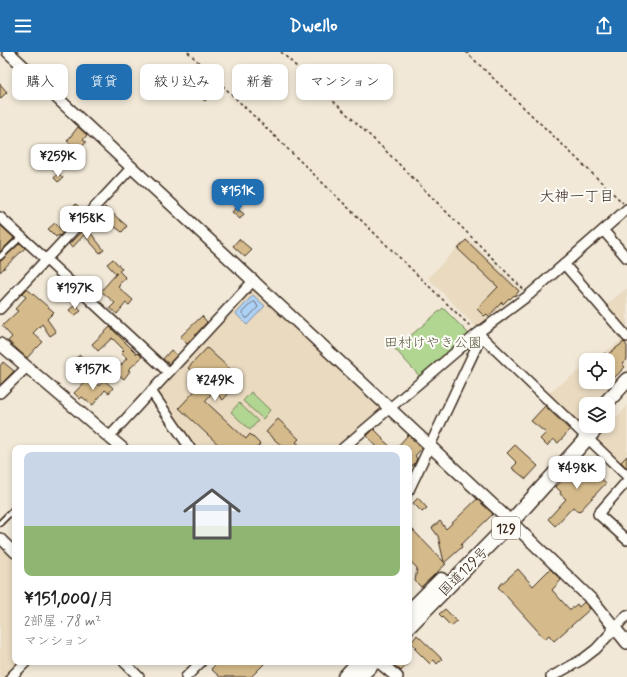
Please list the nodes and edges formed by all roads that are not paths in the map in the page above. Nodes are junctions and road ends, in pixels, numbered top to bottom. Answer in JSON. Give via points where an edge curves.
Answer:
{"nodes":[{"id":1,"x":8,"y":52,"type":"edge"},
{"id":2,"x":132,"y":167,"type":"junction"},
{"id":3,"x":627,"y":208,"type":"edge"},
{"id":4,"x":0,"y":217,"type":"edge"},
{"id":5,"x":603,"y":230,"type":"junction"},
{"id":6,"x":22,"y":236,"type":"junction"},
{"id":7,"x":0,"y":256,"type":"edge"},
{"id":8,"x":627,"y":258,"type":"edge"},
{"id":9,"x":46,"y":259,"type":"junction"},
{"id":10,"x":564,"y":264,"type":"junction"},
{"id":11,"x":254,"y":280,"type":"junction"},
{"id":12,"x":0,"y":309,"type":"edge"},
{"id":13,"x":480,"y":335,"type":"junction"},
{"id":14,"x":627,"y":337,"type":"edge"},
{"id":15,"x":0,"y":344,"type":"edge"},
{"id":16,"x":26,"y":367,"type":"junction"},
{"id":17,"x":168,"y":372,"type":"junction"},
{"id":18,"x":627,"y":380,"type":"edge"},
{"id":19,"x":151,"y":391,"type":"junction"},
{"id":20,"x":0,"y":393,"type":"edge"},
{"id":21,"x":627,"y":393,"type":"edge"},
{"id":22,"x":611,"y":397,"type":"edge"},
{"id":23,"x":615,"y":406,"type":"edge"},
{"id":24,"x":389,"y":408,"type":"junction"},
{"id":25,"x":579,"y":426,"type":"edge"},
{"id":26,"x":584,"y":433,"type":"edge"},
{"id":27,"x":586,"y":433,"type":"edge"},
{"id":28,"x":109,"y":437,"type":"junction"},
{"id":29,"x":118,"y":445,"type":"edge"},
{"id":30,"x":188,"y":445,"type":"edge"},
{"id":31,"x":346,"y":445,"type":"edge"},
{"id":32,"x":430,"y":446,"type":"junction"},
{"id":33,"x":627,"y":476,"type":"edge"},
{"id":34,"x":627,"y":481,"type":"edge"},
{"id":35,"x":412,"y":484,"type":"edge"},
{"id":36,"x":12,"y":511,"type":"edge"},
{"id":37,"x":508,"y":519,"type":"junction"},
{"id":38,"x":0,"y":523,"type":"edge"},
{"id":39,"x":0,"y":538,"type":"edge"},
{"id":40,"x":627,"y":540,"type":"edge"},
{"id":41,"x":12,"y":550,"type":"edge"},
{"id":42,"x":412,"y":609,"type":"edge"},
{"id":43,"x":627,"y":615,"type":"edge"},
{"id":44,"x":412,"y":623,"type":"edge"},
{"id":45,"x":615,"y":628,"type":"junction"},
{"id":46,"x":627,"y":643,"type":"edge"},
{"id":47,"x":23,"y":665,"type":"edge"},
{"id":48,"x":127,"y":665,"type":"edge"},
{"id":49,"x":198,"y":665,"type":"edge"},
{"id":50,"x":356,"y":665,"type":"edge"},
{"id":51,"x":371,"y":665,"type":"edge"},
{"id":52,"x":383,"y":665,"type":"edge"},
{"id":53,"x":11,"y":677,"type":"edge"},
{"id":54,"x":140,"y":677,"type":"edge"},
{"id":55,"x":186,"y":677,"type":"edge"},
{"id":56,"x":345,"y":677,"type":"edge"},
{"id":57,"x":358,"y":677,"type":"edge"},
{"id":58,"x":397,"y":677,"type":"edge"},
{"id":59,"x":550,"y":677,"type":"edge"}],
"edges":[{"from":1,"to":2,"type":"street"},
{"from":2,"to":9,"type":"street"},
{"from":2,"to":11,"type":"street"},
{"from":3,"to":5,"type":"street"},
{"from":4,"to":6,"type":"street"},
{"from":5,"to":8,"type":"street"},
{"from":5,"to":10,"type":"street"},
{"from":6,"to":7,"type":"lane"},
{"from":6,"to":9,"type":"street"},
{"from":9,"to":12,"type":"street"},
{"from":9,"to":17,"type":"street"},
{"from":10,"to":13,"type":"street"},
{"from":10,"to":14,"type":"street"},
{"from":11,"to":17,"type":"street"},
{"from":11,"to":24,"type":"street"},
{"from":13,"to":24,"type":"street"},
{"from":13,"to":25,"type":"street"},
{"from":13,"to":32,"type":"street"},
{"from":15,"to":16,"type":"street"},
{"from":16,"to":20,"type":"street"},
{"from":16,"to":28,"type":"street"},
{"from":17,"to":19,"type":"street"},
{"from":18,"to":22,"type":"highway"},
{"from":19,"to":28,"type":"street"},
{"from":19,"to":30,"type":"street"},
{"from":21,"to":23,"type":"highway"},
{"from":24,"to":31,"type":"street"},
{"from":24,"to":32,"type":"street"},
{"from":26,"to":37,"type":"highway","name":"国道129号","number":"129"},
{"from":27,"to":33,"type":"street"},
{"from":28,"to":29,"type":"street"},
{"from":32,"to":35,"type":"street"},
{"from":32,"to":37,"type":"street"},
{"from":34,"to":40,"type":"street","via":[[598,514]]},
{"from":36,"to":38,"type":"lane"},
{"from":37,"to":42,"type":"highway","name":"国道129号","number":"129"},
{"from":37,"to":44,"type":"highway","name":"国道129号","number":"129"},
{"from":37,"to":45,"type":"street","via":[[593,601]]},
{"from":39,"to":41,"type":"street"},
{"from":43,"to":45,"type":"street"},
{"from":45,"to":46,"type":"street"},
{"from":45,"to":59,"type":"street","via":[[583,659]]},
{"from":47,"to":53,"type":"street"},
{"from":48,"to":54,"type":"street"},
{"from":49,"to":55,"type":"street"},
{"from":50,"to":56,"type":"highway"},
{"from":51,"to":57,"type":"highway"},
{"from":52,"to":58,"type":"street"}]}
